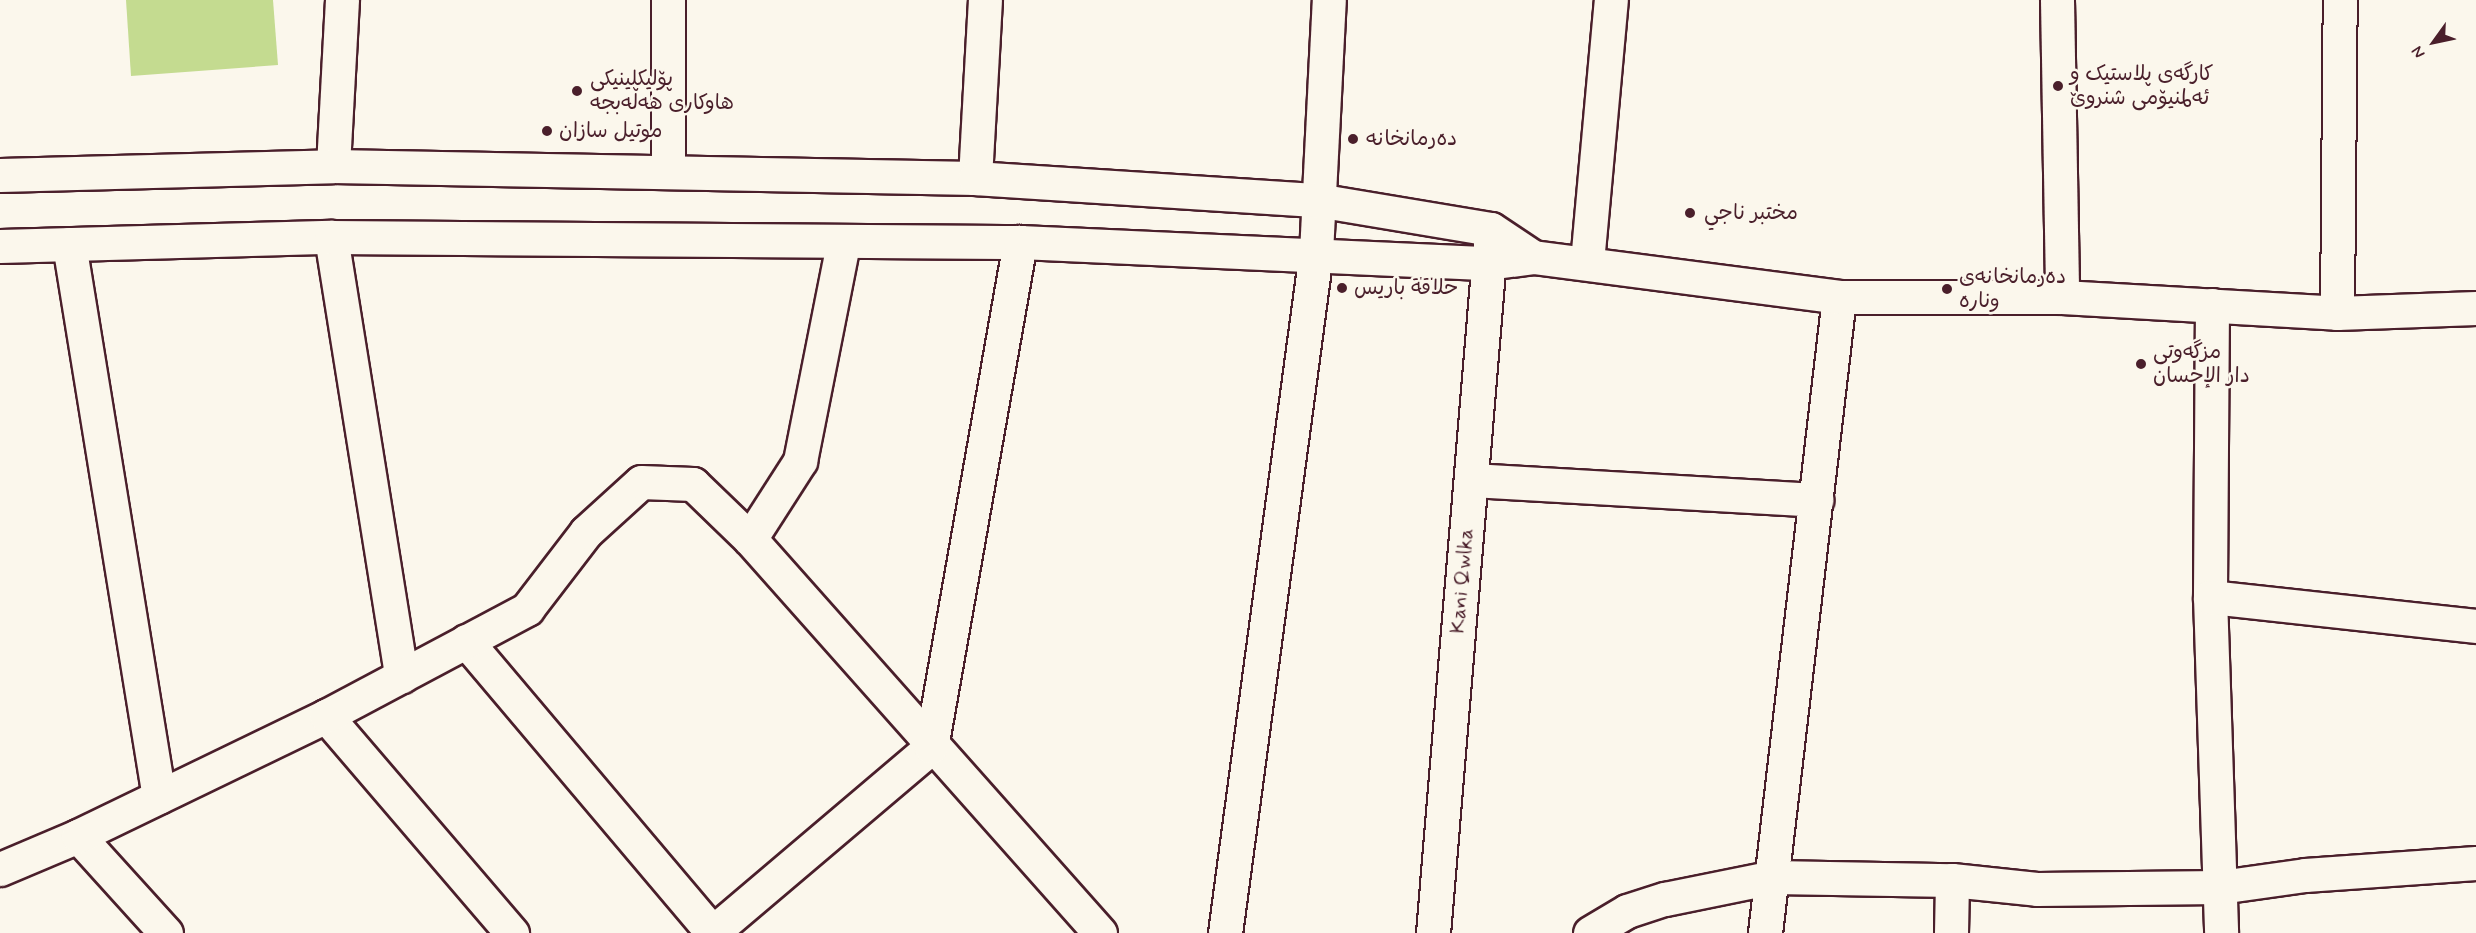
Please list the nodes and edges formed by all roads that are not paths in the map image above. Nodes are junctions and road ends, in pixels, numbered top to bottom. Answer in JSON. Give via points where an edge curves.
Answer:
{"nodes":[{"id":1,"x":342,"y":0,"type":"edge"},
{"id":2,"x":668,"y":0,"type":"edge"},
{"id":3,"x":985,"y":0,"type":"edge"},
{"id":4,"x":1329,"y":0,"type":"edge"},
{"id":5,"x":1611,"y":0,"type":"edge"},
{"id":6,"x":2057,"y":0,"type":"edge"},
{"id":7,"x":2340,"y":0,"type":"edge"},
{"id":8,"x":333,"y":166,"type":"junction"},
{"id":9,"x":668,"y":170,"type":"junction"},
{"id":10,"x":0,"y":175,"type":"edge"},
{"id":11,"x":975,"y":178,"type":"junction"},
{"id":12,"x":1317,"y":200,"type":"junction"},
{"id":13,"x":1491,"y":229,"type":"junction"},
{"id":14,"x":331,"y":237,"type":"junction"},
{"id":15,"x":1020,"y":242,"type":"junction"},
{"id":16,"x":843,"y":243,"type":"junction"},
{"id":17,"x":69,"y":244,"type":"junction"},
{"id":18,"x":0,"y":246,"type":"edge"},
{"id":19,"x":1316,"y":253,"type":"junction"},
{"id":20,"x":1533,"y":257,"type":"junction"},
{"id":21,"x":1587,"y":262,"type":"junction"},
{"id":22,"x":1488,"y":263,"type":"junction"},
{"id":23,"x":1839,"y":297,"type":"junction"},
{"id":24,"x":2062,"y":297,"type":"junction"},
{"id":25,"x":2212,"y":305,"type":"junction"},
{"id":26,"x":2476,"y":308,"type":"edge"},
{"id":27,"x":2337,"y":314,"type":"junction"},
{"id":28,"x":1471,"y":480,"type":"junction"},
{"id":29,"x":1816,"y":500,"type":"junction"},
{"id":30,"x":750,"y":539,"type":"junction"},
{"id":31,"x":2210,"y":597,"type":"junction"},
{"id":32,"x":2476,"y":626,"type":"edge"},
{"id":33,"x":466,"y":641,"type":"junction"},
{"id":34,"x":401,"y":676,"type":"junction"},
{"id":35,"x":326,"y":716,"type":"junction"},
{"id":36,"x":931,"y":747,"type":"junction"},
{"id":37,"x":159,"y":797,"type":"junction"},
{"id":38,"x":78,"y":836,"type":"junction"},
{"id":39,"x":2476,"y":863,"type":"edge"},
{"id":40,"x":0,"y":869,"type":"edge"},
{"id":41,"x":1773,"y":877,"type":"junction"},
{"id":42,"x":1952,"y":880,"type":"junction"},
{"id":43,"x":2220,"y":887,"type":"junction"},
{"id":44,"x":166,"y":933,"type":"edge"},
{"id":45,"x":512,"y":933,"type":"edge"},
{"id":46,"x":713,"y":933,"type":"edge"},
{"id":47,"x":1100,"y":933,"type":"edge"},
{"id":48,"x":1226,"y":933,"type":"edge"},
{"id":49,"x":1433,"y":933,"type":"edge"},
{"id":50,"x":1590,"y":933,"type":"edge"},
{"id":51,"x":1765,"y":933,"type":"edge"},
{"id":52,"x":1950,"y":933,"type":"edge"},
{"id":53,"x":2221,"y":933,"type":"edge"}],
"edges":[{"from":1,"to":8,"type":"street"},
{"from":2,"to":9,"type":"street"},
{"from":3,"to":11,"type":"street"},
{"from":4,"to":12,"type":"street"},
{"from":5,"to":21,"type":"street"},
{"from":6,"to":24,"type":"street"},
{"from":7,"to":27,"type":"street"},
{"from":8,"to":9,"type":"street"},
{"from":8,"to":10,"type":"street"},
{"from":9,"to":11,"type":"street"},
{"from":11,"to":12,"type":"street"},
{"from":12,"to":13,"type":"street"},
{"from":12,"to":19,"type":"street"},
{"from":13,"to":20,"type":"street"},
{"from":13,"to":22,"type":"street","name":"Kani Qwlka"},
{"from":14,"to":16,"type":"street"},
{"from":14,"to":17,"type":"street"},
{"from":14,"to":34,"type":"street"},
{"from":15,"to":16,"type":"street"},
{"from":15,"to":19,"type":"street"},
{"from":15,"to":36,"type":"street"},
{"from":16,"to":30,"type":"street","via":[[800,461]]},
{"from":17,"to":18,"type":"street"},
{"from":17,"to":37,"type":"street"},
{"from":19,"to":22,"type":"street"},
{"from":19,"to":48,"type":"street"},
{"from":20,"to":21,"type":"street"},
{"from":20,"to":22,"type":"street"},
{"from":21,"to":23,"type":"street"},
{"from":22,"to":28,"type":"street","name":"Kani Qwlka"},
{"from":23,"to":24,"type":"street"},
{"from":23,"to":29,"type":"street"},
{"from":24,"to":25,"type":"street"},
{"from":25,"to":27,"type":"street"},
{"from":25,"to":31,"type":"street"},
{"from":26,"to":27,"type":"street"},
{"from":28,"to":29,"type":"street"},
{"from":28,"to":49,"type":"street","name":"Kani Qwlka"},
{"from":29,"to":41,"type":"street"},
{"from":30,"to":33,"type":"street","via":[[693,484],[641,482],[586,532],[526,609]]},
{"from":30,"to":36,"type":"street"},
{"from":31,"to":32,"type":"street"},
{"from":31,"to":43,"type":"street"},
{"from":33,"to":34,"type":"street"},
{"from":33,"to":46,"type":"street"},
{"from":34,"to":35,"type":"street"},
{"from":35,"to":37,"type":"street"},
{"from":35,"to":45,"type":"street"},
{"from":36,"to":46,"type":"street"},
{"from":36,"to":47,"type":"street"},
{"from":37,"to":38,"type":"street"},
{"from":38,"to":40,"type":"street"},
{"from":38,"to":44,"type":"street"},
{"from":39,"to":43,"type":"street","via":[[2305,875]]},
{"from":41,"to":42,"type":"street"},
{"from":41,"to":50,"type":"street","via":[[1665,899],[1628,911]]},
{"from":41,"to":51,"type":"street"},
{"from":42,"to":43,"type":"street","via":[[2037,889]]},
{"from":42,"to":52,"type":"street"},
{"from":43,"to":53,"type":"street"}]}
